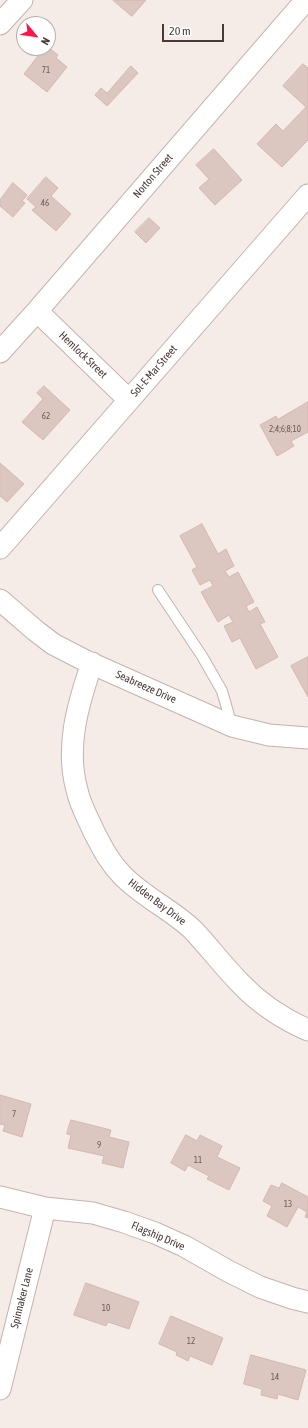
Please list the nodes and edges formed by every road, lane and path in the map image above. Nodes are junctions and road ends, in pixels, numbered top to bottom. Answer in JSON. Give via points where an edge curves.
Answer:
{"nodes":[{"id":1,"x":22,"y":0,"type":"edge"},
{"id":2,"x":306,"y":0,"type":"edge"},
{"id":3,"x":0,"y":24,"type":"edge"},
{"id":4,"x":308,"y":195,"type":"edge"},
{"id":5,"x":37,"y":311,"type":"junction"},
{"id":6,"x":0,"y":352,"type":"edge"},
{"id":7,"x":129,"y":400,"type":"junction"},
{"id":8,"x":0,"y":548,"type":"edge"},
{"id":9,"x":158,"y":590,"type":"dead end"},
{"id":10,"x":0,"y":600,"type":"edge"},
{"id":11,"x":92,"y":663,"type":"junction"},
{"id":12,"x":232,"y":726,"type":"junction"},
{"id":13,"x":308,"y":738,"type":"edge"},
{"id":14,"x":308,"y":1030,"type":"edge"},
{"id":15,"x":0,"y":1197,"type":"edge"},
{"id":16,"x":45,"y":1208,"type":"junction"},
{"id":17,"x":308,"y":1302,"type":"edge"},
{"id":18,"x":0,"y":1389,"type":"edge"}],
"edges":[{"from":1,"to":3,"type":"street"},
{"from":2,"to":5,"type":"street","name":"Norton Street"},
{"from":4,"to":7,"type":"street","name":"Sol-E-Mar Street"},
{"from":5,"to":6,"type":"street","name":"Norton Street"},
{"from":5,"to":7,"type":"street","name":"Hemlock Street"},
{"from":7,"to":8,"type":"street","name":"Sol-E-Mar Street"},
{"from":9,"to":12,"type":"lane","via":[[222,691]]},
{"from":10,"to":11,"type":"street","name":"Seabreeze Drive","via":[[53,644]]},
{"from":11,"to":12,"type":"street","name":"Seabreeze Drive"},
{"from":11,"to":14,"type":"street","name":"Hidden Bay Drive","via":[[76,713],[73,762],[76,790],[106,855],[130,883],[189,926],[240,984],[259,1001],[280,1016]]},
{"from":12,"to":13,"type":"street","name":"Seabreeze Drive","via":[[269,735]]},
{"from":15,"to":16,"type":"street","name":"Flagship Drive"},
{"from":16,"to":17,"type":"street","name":"Flagship Drive","via":[[93,1213],[124,1222],[184,1246],[260,1286]]},
{"from":16,"to":18,"type":"street","name":"Spinnaker Lane"}]}
